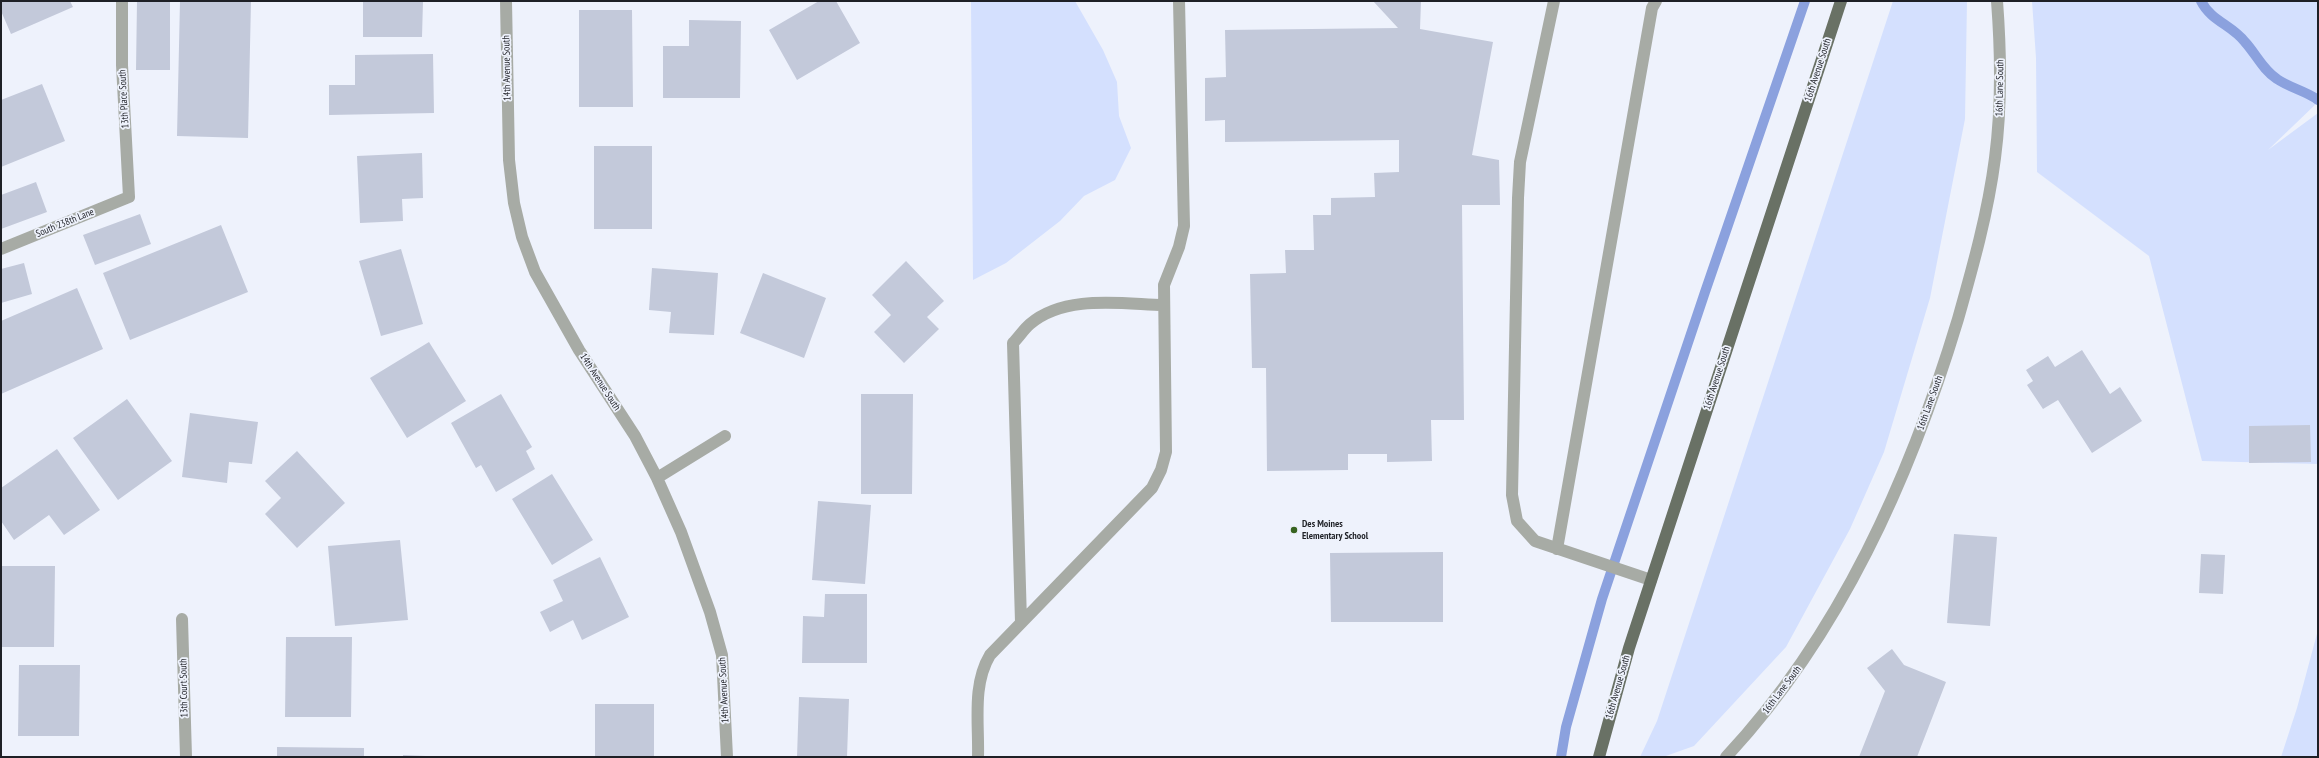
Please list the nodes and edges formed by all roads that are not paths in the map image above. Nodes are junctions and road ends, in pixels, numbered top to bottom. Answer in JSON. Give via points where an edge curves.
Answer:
{"nodes":[{"id":1,"x":122,"y":1,"type":"edge"},
{"id":2,"x":506,"y":1,"type":"edge"},
{"id":3,"x":1179,"y":1,"type":"edge"},
{"id":4,"x":1554,"y":1,"type":"edge"},
{"id":5,"x":1656,"y":1,"type":"edge"},
{"id":6,"x":1841,"y":1,"type":"edge"},
{"id":7,"x":1997,"y":1,"type":"edge"},
{"id":8,"x":129,"y":197,"type":"joint"},
{"id":9,"x":1,"y":249,"type":"edge"},
{"id":10,"x":1164,"y":305,"type":"junction"},
{"id":11,"x":725,"y":436,"type":"dead end"},
{"id":12,"x":657,"y":478,"type":"junction"},
{"id":13,"x":1557,"y":548,"type":"junction"},
{"id":14,"x":1651,"y":580,"type":"junction"},
{"id":15,"x":182,"y":619,"type":"dead end"},
{"id":16,"x":1021,"y":622,"type":"junction"},
{"id":17,"x":186,"y":757,"type":"edge"},
{"id":18,"x":727,"y":757,"type":"edge"},
{"id":19,"x":978,"y":757,"type":"edge"},
{"id":20,"x":1599,"y":757,"type":"edge"},
{"id":21,"x":1726,"y":757,"type":"edge"}],
"edges":[{"from":1,"to":8,"type":"street","name":"13th Place South","via":[[122,65]]},
{"from":2,"to":12,"type":"street","name":"14th Avenue South","via":[[509,160],[514,203],[522,237],[535,272],[572,337],[635,436]]},
{"from":3,"to":10,"type":"street","via":[[1184,226],[1179,247],[1164,285]]},
{"from":4,"to":13,"type":"street","via":[[1520,162],[1512,495],[1517,521],[1535,541]]},
{"from":5,"to":13,"type":"street","via":[[1652,8]]},
{"from":6,"to":14,"type":"main road","name":"16th Avenue South"},
{"from":7,"to":21,"type":"street","name":"16th Lane South","via":[[2001,84],[1993,174],[1973,266],[1929,407],[1874,538],[1843,596],[1782,691],[1752,730]]},
{"from":8,"to":9,"type":"street","name":"South 238th Lane"},
{"from":10,"to":16,"type":"street","via":[[1166,452],[1161,470],[1152,488]]},
{"from":10,"to":16,"type":"street","via":[[1079,304],[1051,312],[1030,324],[1013,343]]},
{"from":11,"to":12,"type":"street"},
{"from":12,"to":18,"type":"street","name":"14th Avenue South","via":[[684,539],[722,655]]},
{"from":13,"to":14,"type":"street"},
{"from":14,"to":20,"type":"main road","name":"16th Avenue South"},
{"from":15,"to":17,"type":"street","name":"13th Court South"},
{"from":16,"to":19,"type":"street","via":[[983,666],[979,683]]}]}
